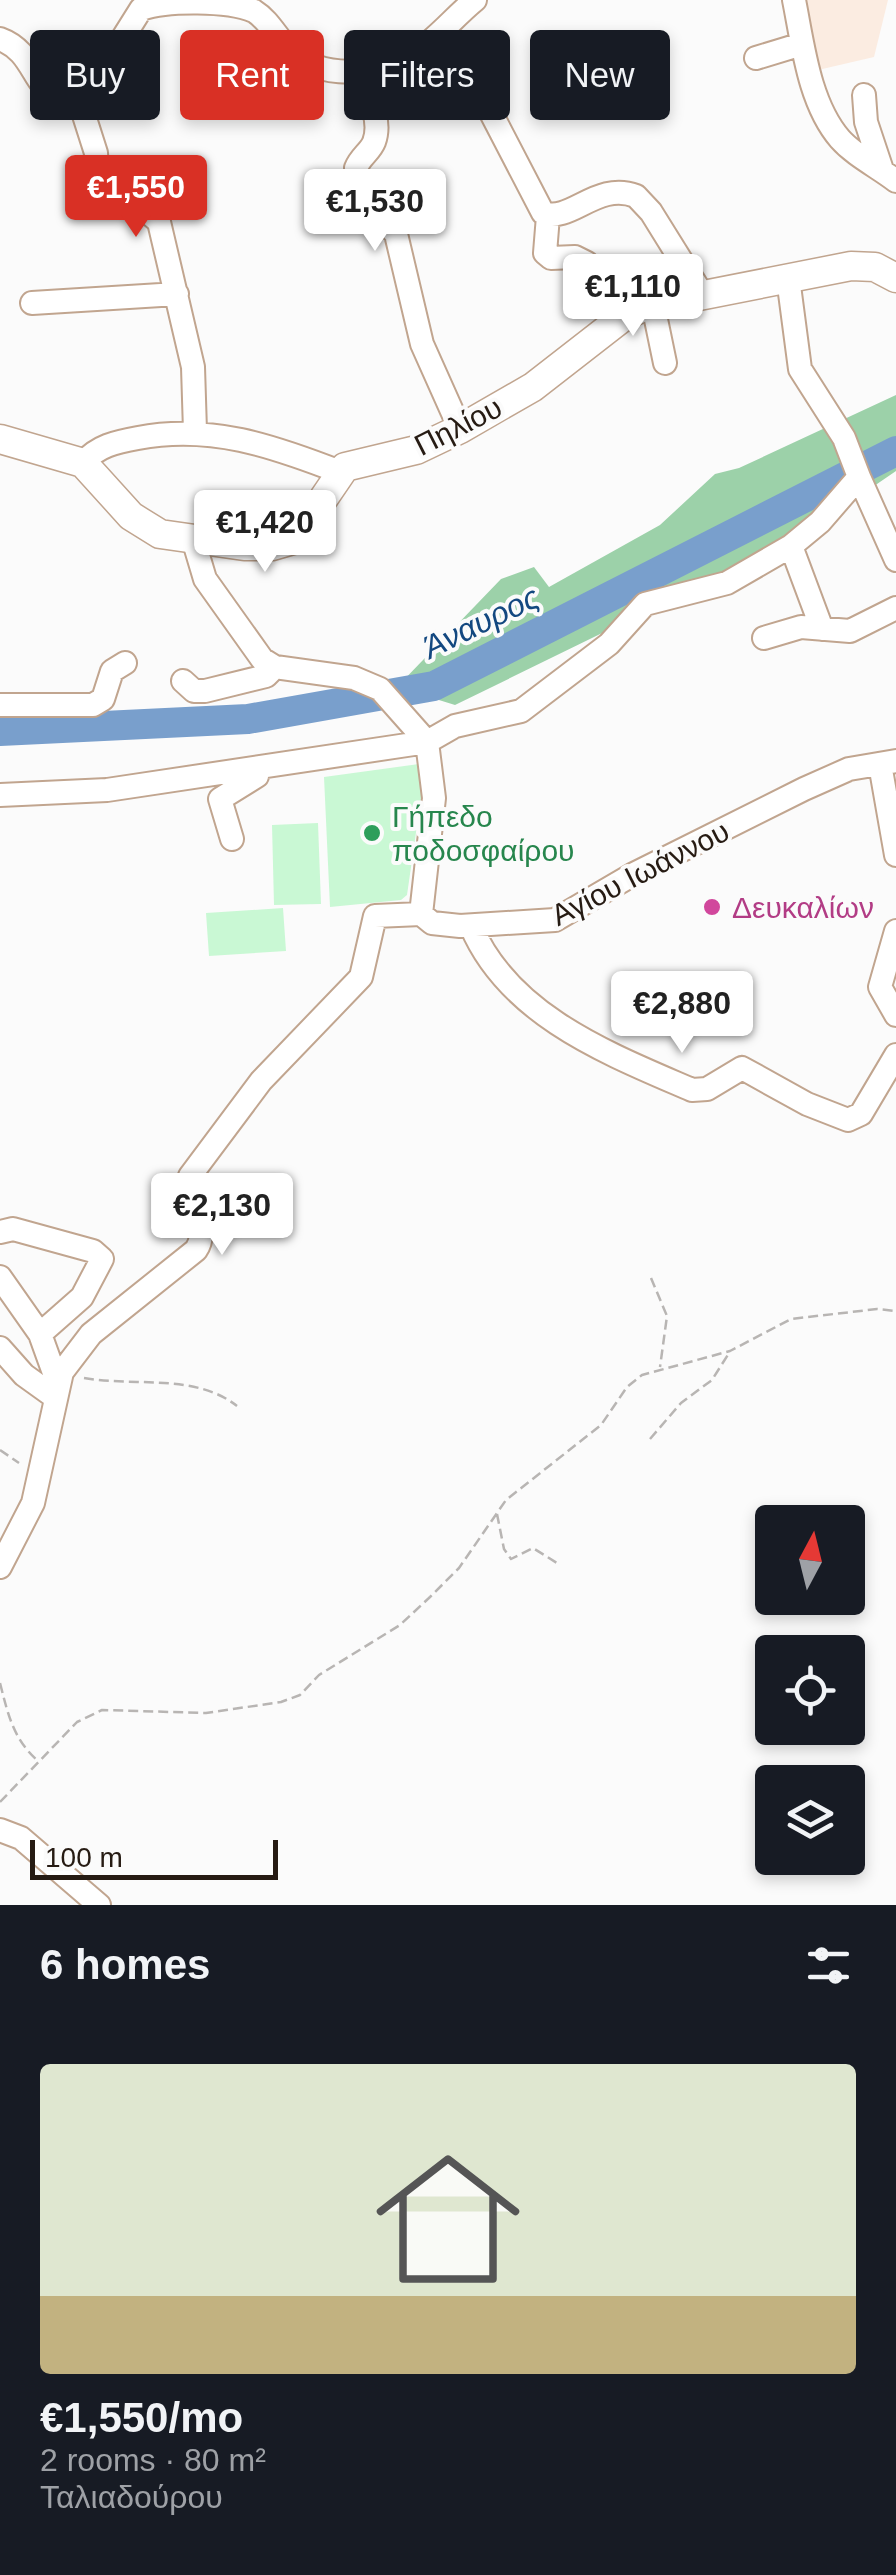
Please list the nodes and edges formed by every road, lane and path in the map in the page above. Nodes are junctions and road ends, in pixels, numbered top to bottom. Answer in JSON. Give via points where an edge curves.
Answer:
{"nodes":[{"id":1,"x":475,"y":0,"type":"edge"},
{"id":2,"x":794,"y":0,"type":"edge"},
{"id":3,"x":202,"y":2,"type":"edge"},
{"id":4,"x":128,"y":30,"type":"edge"},
{"id":5,"x":441,"y":30,"type":"edge"},
{"id":6,"x":0,"y":39,"type":"edge"},
{"id":7,"x":802,"y":44,"type":"junction"},
{"id":8,"x":756,"y":58,"type":"dead end"},
{"id":9,"x":30,"y":61,"type":"edge"},
{"id":10,"x":344,"y":70,"type":"edge"},
{"id":11,"x":864,"y":94,"type":"dead end"},
{"id":12,"x":85,"y":120,"type":"edge"},
{"id":13,"x":374,"y":120,"type":"edge"},
{"id":14,"x":496,"y":120,"type":"edge"},
{"id":15,"x":892,"y":175,"type":"edge"},
{"id":16,"x":548,"y":216,"type":"junction"},
{"id":17,"x":788,"y":278,"type":"junction"},
{"id":18,"x":896,"y":278,"type":"edge"},
{"id":19,"x":177,"y":294,"type":"junction"},
{"id":20,"x":702,"y":294,"type":"junction"},
{"id":21,"x":32,"y":303,"type":"dead end"},
{"id":22,"x":653,"y":305,"type":"junction"},
{"id":23,"x":620,"y":320,"type":"junction"},
{"id":24,"x":665,"y":363,"type":"dead end"},
{"id":25,"x":460,"y":429,"type":"junction"},
{"id":26,"x":195,"y":431,"type":"junction"},
{"id":27,"x":0,"y":439,"type":"edge"},
{"id":28,"x":83,"y":463,"type":"junction"},
{"id":29,"x":340,"y":472,"type":"junction"},
{"id":30,"x":858,"y":476,"type":"junction"},
{"id":31,"x":194,"y":542,"type":"junction"},
{"id":32,"x":791,"y":546,"type":"junction"},
{"id":33,"x":896,"y":560,"type":"edge"},
{"id":34,"x":896,"y":608,"type":"edge"},
{"id":35,"x":822,"y":629,"type":"junction"},
{"id":36,"x":764,"y":638,"type":"dead end"},
{"id":37,"x":124,"y":663,"type":"dead end"},
{"id":38,"x":275,"y":666,"type":"junction"},
{"id":39,"x":183,"y":681,"type":"dead end"},
{"id":40,"x":0,"y":705,"type":"edge"},
{"id":41,"x":427,"y":742,"type":"junction"},
{"id":42,"x":888,"y":762,"type":"edge"},
{"id":43,"x":278,"y":766,"type":"junction"},
{"id":44,"x":0,"y":794,"type":"edge"},
{"id":45,"x":232,"y":839,"type":"dead end"},
{"id":46,"x":896,"y":854,"type":"edge"},
{"id":47,"x":421,"y":914,"type":"junction"},
{"id":48,"x":472,"y":926,"type":"junction"},
{"id":49,"x":896,"y":931,"type":"edge"},
{"id":50,"x":896,"y":1015,"type":"edge"},
{"id":51,"x":896,"y":1054,"type":"edge"},
{"id":52,"x":0,"y":1232,"type":"edge"},
{"id":53,"x":0,"y":1276,"type":"edge"},
{"id":54,"x":651,"y":1278,"type":"dead end"},
{"id":55,"x":896,"y":1311,"type":"edge"},
{"id":56,"x":40,"y":1334,"type":"junction"},
{"id":57,"x":0,"y":1348,"type":"edge"},
{"id":58,"x":730,"y":1351,"type":"junction"},
{"id":59,"x":660,"y":1368,"type":"junction"},
{"id":60,"x":59,"y":1385,"type":"junction"},
{"id":61,"x":237,"y":1406,"type":"dead end"},
{"id":62,"x":650,"y":1438,"type":"dead end"},
{"id":63,"x":0,"y":1450,"type":"edge"},
{"id":64,"x":40,"y":1476,"type":"junction"},
{"id":65,"x":497,"y":1514,"type":"junction"},
{"id":66,"x":556,"y":1563,"type":"dead end"},
{"id":67,"x":0,"y":1567,"type":"edge"},
{"id":68,"x":0,"y":1683,"type":"edge"},
{"id":69,"x":39,"y":1762,"type":"junction"},
{"id":70,"x":0,"y":1802,"type":"edge"},
{"id":71,"x":0,"y":1830,"type":"edge"},
{"id":72,"x":98,"y":1905,"type":"edge"}],
"edges":[{"from":1,"to":5,"type":"street"},
{"from":2,"to":7,"type":"street"},
{"from":3,"to":4,"type":"street","via":[[141,9]]},
{"from":3,"to":10,"type":"street","via":[[248,8],[300,58]]},
{"from":6,"to":9,"type":"street"},
{"from":7,"to":8,"type":"street"},
{"from":7,"to":15,"type":"street","via":[[834,130],[849,148]]},
{"from":11,"to":15,"type":"street","via":[[866,122]]},
{"from":12,"to":19,"type":"street","via":[[99,200],[154,214]]},
{"from":13,"to":25,"type":"street","via":[[374,145],[358,161],[357,181],[396,234],[422,344]]},
{"from":14,"to":16,"type":"street"},
{"from":16,"to":20,"type":"street","via":[[602,193],[636,196]]},
{"from":16,"to":23,"type":"street","via":[[545,253],[584,261]]},
{"from":17,"to":18,"type":"main road","name":"Πηλίου","via":[[867,266]]},
{"from":17,"to":20,"type":"main road","name":"Πηλίου"},
{"from":17,"to":30,"type":"street","via":[[800,368],[844,438]]},
{"from":19,"to":21,"type":"street"},
{"from":19,"to":26,"type":"street","via":[[194,368]]},
{"from":20,"to":22,"type":"main road","name":"Πηλίου"},
{"from":22,"to":23,"type":"main road","name":"Πηλίου"},
{"from":22,"to":24,"type":"street"},
{"from":23,"to":25,"type":"main road","name":"Πηλίου","via":[[533,386]]},
{"from":25,"to":29,"type":"main road","name":"Πηλίου"},
{"from":26,"to":28,"type":"street","via":[[114,443]]},
{"from":26,"to":29,"type":"street"},
{"from":27,"to":28,"type":"main road"},
{"from":28,"to":31,"type":"main road","via":[[144,525]]},
{"from":29,"to":31,"type":"main road","via":[[296,539],[272,546]]},
{"from":30,"to":32,"type":"street"},
{"from":30,"to":33,"type":"street"},
{"from":31,"to":38,"type":"street","via":[[205,580],[262,659]]},
{"from":32,"to":35,"type":"street"},
{"from":32,"to":41,"type":"street","via":[[728,583],[645,604],[609,644],[521,711],[455,726]]},
{"from":34,"to":35,"type":"street","via":[[860,628]]},
{"from":35,"to":36,"type":"street"},
{"from":37,"to":40,"type":"street","via":[[112,671],[99,703]]},
{"from":38,"to":39,"type":"street","via":[[266,676],[204,691]]},
{"from":38,"to":41,"type":"street","via":[[354,678],[380,689]]},
{"from":41,"to":43,"type":"street"},
{"from":41,"to":47,"type":"street","via":[[434,798]]},
{"from":42,"to":46,"type":"street"},
{"from":42,"to":48,"type":"street","name":"Αγίου Ιωάννου","via":[[849,769],[804,789],[555,920]]},
{"from":43,"to":44,"type":"street","via":[[107,790]]},
{"from":43,"to":45,"type":"street","via":[[220,799]]},
{"from":47,"to":48,"type":"street","name":"Αγίου Ιωάννου","via":[[437,924]]},
{"from":47,"to":60,"type":"street","name":"Αγίου Ιωάννου","via":[[375,916],[361,977],[261,1081],[190,1176],[187,1189],[202,1231],[196,1250],[91,1334]]},
{"from":48,"to":51,"type":"street","via":[[500,972],[571,1035],[692,1090],[746,1069],[848,1120],[861,1114]]},
{"from":49,"to":50,"type":"street","via":[[880,986]]},
{"from":52,"to":56,"type":"street","via":[[13,1229],[102,1259],[82,1298]]},
{"from":53,"to":56,"type":"street"},
{"from":54,"to":59,"type":"path","via":[[667,1316]]},
{"from":55,"to":58,"type":"path","via":[[791,1319]]},
{"from":56,"to":60,"type":"street"},
{"from":57,"to":60,"type":"street","via":[[24,1376]]},
{"from":58,"to":59,"type":"path"},
{"from":58,"to":62,"type":"path","via":[[712,1380]]},
{"from":59,"to":65,"type":"path","via":[[626,1386],[600,1425],[527,1481]]},
{"from":60,"to":61,"type":"path","via":[[88,1379],[189,1385]]},
{"from":60,"to":64,"type":"street"},
{"from":63,"to":64,"type":"path"},
{"from":64,"to":67,"type":"street"},
{"from":65,"to":66,"type":"path","via":[[512,1560],[532,1548]]},
{"from":65,"to":69,"type":"path","via":[[430,1598],[300,1695],[206,1713],[102,1710],[77,1722]]},
{"from":68,"to":69,"type":"path","via":[[12,1729]]},
{"from":69,"to":70,"type":"path"},
{"from":71,"to":72,"type":"street","via":[[21,1838]]}]}
